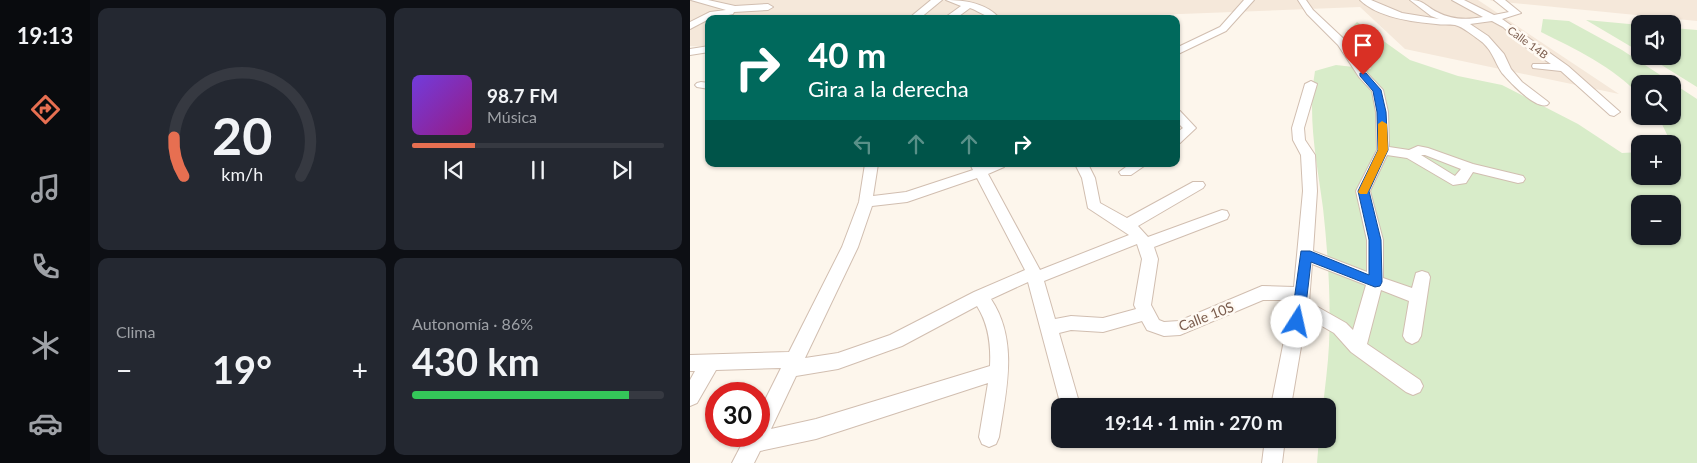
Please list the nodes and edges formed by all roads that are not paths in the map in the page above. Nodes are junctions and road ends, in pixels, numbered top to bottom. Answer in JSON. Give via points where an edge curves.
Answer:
{"nodes":[{"id":1,"x":696,"y":0,"type":"edge"},
{"id":2,"x":775,"y":0,"type":"edge"},
{"id":3,"x":937,"y":0,"type":"edge"},
{"id":4,"x":950,"y":0,"type":"edge"},
{"id":5,"x":1250,"y":0,"type":"edge"},
{"id":6,"x":1302,"y":0,"type":"edge"},
{"id":7,"x":1364,"y":0,"type":"edge"},
{"id":8,"x":1414,"y":0,"type":"edge"},
{"id":9,"x":1457,"y":0,"type":"edge"},
{"id":10,"x":1499,"y":0,"type":"edge"},
{"id":11,"x":968,"y":6,"type":"junction"},
{"id":12,"x":768,"y":7,"type":"junction"},
{"id":13,"x":754,"y":9,"type":"junction"},
{"id":14,"x":712,"y":15,"type":"edge"},
{"id":15,"x":761,"y":15,"type":"edge"},
{"id":16,"x":918,"y":15,"type":"edge"},
{"id":17,"x":954,"y":15,"type":"edge"},
{"id":18,"x":993,"y":15,"type":"edge"},
{"id":19,"x":705,"y":18,"type":"edge"},
{"id":20,"x":1490,"y":18,"type":"junction"},
{"id":21,"x":1458,"y":23,"type":"junction"},
{"id":22,"x":690,"y":26,"type":"edge"},
{"id":23,"x":705,"y":50,"type":"edge"},
{"id":24,"x":1180,"y":50,"type":"edge"},
{"id":25,"x":690,"y":52,"type":"edge"},
{"id":26,"x":1537,"y":66,"type":"dead end"},
{"id":27,"x":1564,"y":68,"type":"junction"},
{"id":28,"x":1311,"y":84,"type":"dead end"},
{"id":29,"x":1543,"y":103,"type":"dead end"},
{"id":30,"x":1614,"y":112,"type":"dead end"},
{"id":31,"x":1180,"y":118,"type":"edge"},
{"id":32,"x":1180,"y":137,"type":"edge"},
{"id":33,"x":1383,"y":150,"type":"junction"},
{"id":34,"x":1411,"y":154,"type":"junction"},
{"id":35,"x":870,"y":167,"type":"edge"},
{"id":36,"x":1084,"y":167,"type":"edge"},
{"id":37,"x":1135,"y":167,"type":"edge"},
{"id":38,"x":1469,"y":167,"type":"junction"},
{"id":39,"x":978,"y":168,"type":"edge"},
{"id":40,"x":1126,"y":172,"type":"dead end"},
{"id":41,"x":1518,"y":179,"type":"dead end"},
{"id":42,"x":1198,"y":185,"type":"dead end"},
{"id":43,"x":866,"y":202,"type":"junction"},
{"id":44,"x":1222,"y":215,"type":"dead end"},
{"id":45,"x":1127,"y":226,"type":"junction"},
{"id":46,"x":1143,"y":240,"type":"junction"},
{"id":47,"x":1306,"y":255,"type":"junction"},
{"id":48,"x":1035,"y":275,"type":"junction"},
{"id":49,"x":1422,"y":277,"type":"dead end"},
{"id":50,"x":1375,"y":282,"type":"junction"},
{"id":51,"x":980,"y":297,"type":"junction"},
{"id":52,"x":1419,"y":298,"type":"junction"},
{"id":53,"x":1301,"y":300,"type":"junction"},
{"id":54,"x":1146,"y":313,"type":"junction"},
{"id":55,"x":1049,"y":328,"type":"junction"},
{"id":56,"x":1412,"y":336,"type":"dead end"},
{"id":57,"x":1357,"y":347,"type":"junction"},
{"id":58,"x":711,"y":362,"type":"junction"},
{"id":59,"x":690,"y":363,"type":"edge"},
{"id":60,"x":793,"y":364,"type":"junction"},
{"id":61,"x":998,"y":372,"type":"junction"},
{"id":62,"x":1413,"y":386,"type":"dead end"},
{"id":63,"x":690,"y":397,"type":"edge"},
{"id":64,"x":1068,"y":398,"type":"edge"},
{"id":65,"x":1282,"y":398,"type":"edge"},
{"id":66,"x":770,"y":409,"type":"edge"},
{"id":67,"x":770,"y":435,"type":"edge"},
{"id":68,"x":989,"y":438,"type":"dead end"},
{"id":69,"x":751,"y":447,"type":"edge"},
{"id":70,"x":1274,"y":448,"type":"edge"},
{"id":71,"x":743,"y":463,"type":"edge"},
{"id":72,"x":1272,"y":463,"type":"edge"}],
"edges":[{"from":1,"to":13,"type":"street","via":[[735,9]]},
{"from":2,"to":12,"type":"street"},
{"from":3,"to":16,"type":"street"},
{"from":4,"to":11,"type":"street"},
{"from":5,"to":24,"type":"street","via":[[1222,30]]},
{"from":6,"to":33,"type":"street","via":[[1342,43],[1377,90],[1382,112]]},
{"from":7,"to":21,"type":"street","via":[[1410,17]]},
{"from":8,"to":21,"type":"street","via":[[1434,14]]},
{"from":9,"to":20,"type":"street","name":"Calle 14B"},
{"from":10,"to":20,"type":"street","via":[[1516,13]]},
{"from":11,"to":17,"type":"street"},
{"from":11,"to":18,"type":"street"},
{"from":12,"to":13,"type":"street"},
{"from":12,"to":15,"type":"street"},
{"from":13,"to":14,"type":"street"},
{"from":19,"to":22,"type":"street"},
{"from":20,"to":21,"type":"street"},
{"from":20,"to":27,"type":"street","name":"Calle 14B","via":[[1506,25]]},
{"from":21,"to":29,"type":"street","via":[[1484,38],[1518,84]]},
{"from":23,"to":25,"type":"street"},
{"from":26,"to":27,"type":"street"},
{"from":27,"to":30,"type":"street","name":"Calle 14B"},
{"from":28,"to":47,"type":"street","via":[[1298,128],[1299,140],[1308,155],[1310,192]]},
{"from":31,"to":32,"type":"street","via":[[1190,128]]},
{"from":33,"to":34,"type":"street"},
{"from":33,"to":50,"type":"street","via":[[1363,191],[1375,240]]},
{"from":34,"to":38,"type":"street","via":[[1418,150],[1428,152]]},
{"from":34,"to":38,"type":"street","via":[[1453,181],[1461,180]]},
{"from":35,"to":43,"type":"street"},
{"from":36,"to":45,"type":"street","via":[[1091,184],[1093,205]]},
{"from":37,"to":40,"type":"street"},
{"from":38,"to":41,"type":"street"},
{"from":39,"to":43,"type":"street","via":[[907,197]]},
{"from":39,"to":48,"type":"street"},
{"from":42,"to":45,"type":"street"},
{"from":43,"to":60,"type":"street","via":[[850,247]]},
{"from":44,"to":46,"type":"street"},
{"from":45,"to":46,"type":"street"},
{"from":46,"to":48,"type":"street"},
{"from":46,"to":54,"type":"street","via":[[1150,259],[1142,304]]},
{"from":47,"to":50,"type":"street"},
{"from":47,"to":53,"type":"street"},
{"from":48,"to":51,"type":"street"},
{"from":48,"to":55,"type":"street"},
{"from":49,"to":52,"type":"street"},
{"from":50,"to":52,"type":"street"},
{"from":50,"to":57,"type":"street"},
{"from":51,"to":60,"type":"street","via":[[896,341],[838,361]]},
{"from":51,"to":61,"type":"street","via":[[997,328]]},
{"from":52,"to":56,"type":"street"},
{"from":53,"to":54,"type":"street","name":"Calle 10S","via":[[1262,293],[1180,328],[1153,326]]},
{"from":53,"to":57,"type":"street","via":[[1340,328]]},
{"from":53,"to":65,"type":"street"},
{"from":54,"to":55,"type":"street","via":[[1109,324],[1071,323]]},
{"from":55,"to":64,"type":"street"},
{"from":57,"to":62,"type":"street"},
{"from":58,"to":59,"type":"street"},
{"from":58,"to":60,"type":"street"},
{"from":58,"to":63,"type":"street"},
{"from":60,"to":66,"type":"street"},
{"from":61,"to":67,"type":"street","via":[[816,429]]},
{"from":61,"to":68,"type":"street"},
{"from":69,"to":71,"type":"street"},
{"from":70,"to":72,"type":"street"}]}
